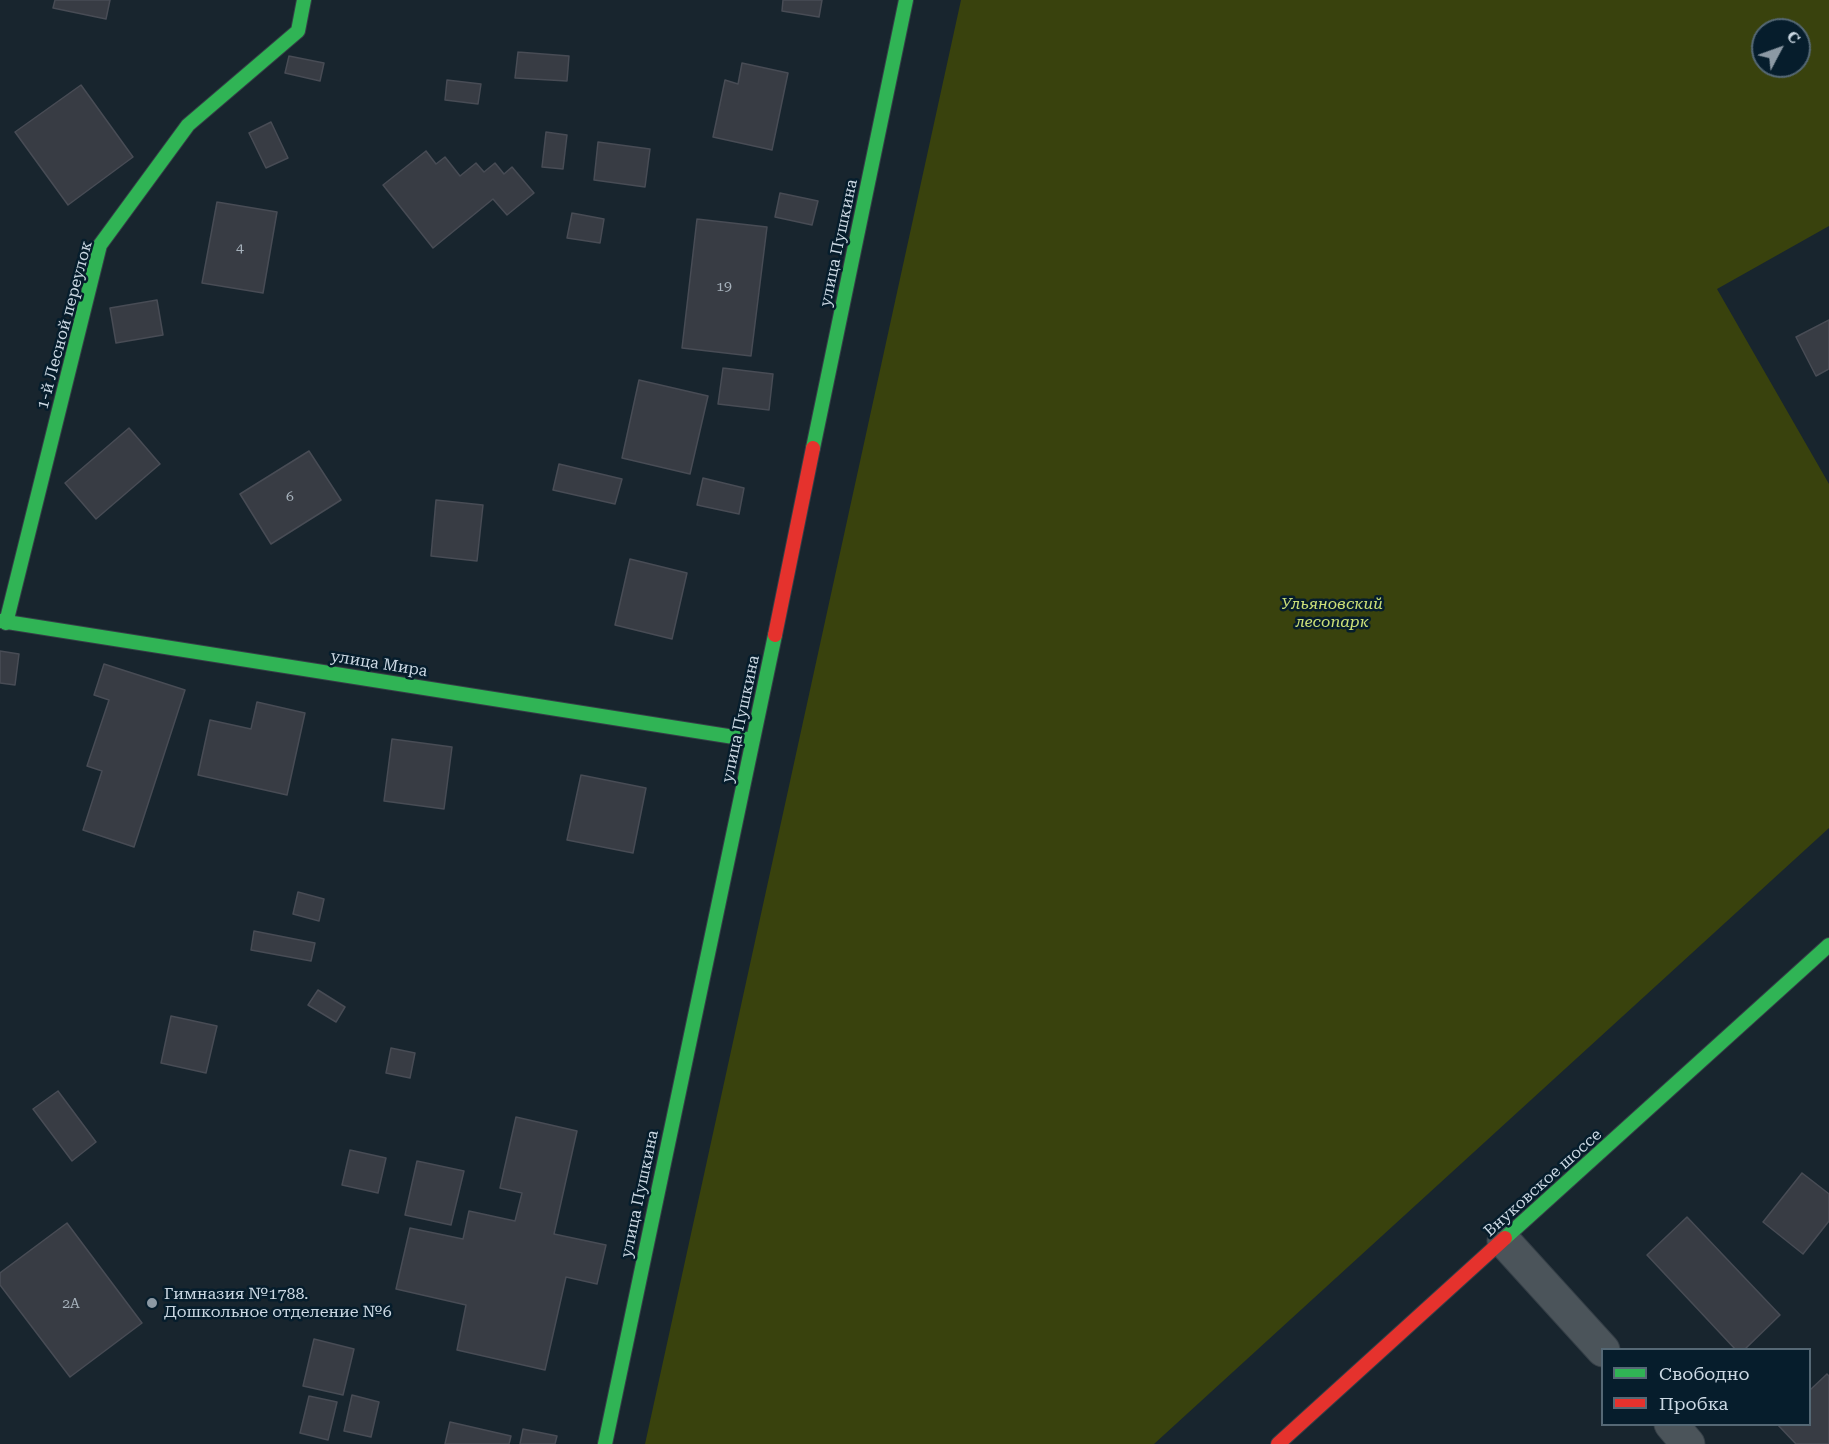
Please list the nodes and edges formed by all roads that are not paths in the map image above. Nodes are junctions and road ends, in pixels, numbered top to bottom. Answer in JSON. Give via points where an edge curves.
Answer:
{"nodes":[{"id":1,"x":304,"y":0,"type":"edge"},
{"id":2,"x":906,"y":0,"type":"edge"},
{"id":3,"x":3,"y":622,"type":"edge"},
{"id":4,"x":753,"y":740,"type":"junction"},
{"id":5,"x":1829,"y":945,"type":"edge"},
{"id":6,"x":1504,"y":1241,"type":"junction"},
{"id":7,"x":1601,"y":1349,"type":"edge"},
{"id":8,"x":1672,"y":1426,"type":"edge"},
{"id":9,"x":605,"y":1444,"type":"edge"},
{"id":10,"x":1278,"y":1444,"type":"edge"},
{"id":11,"x":1689,"y":1444,"type":"edge"}],
"edges":[{"from":1,"to":3,"type":"street","name":"1-й Лесной переулок","via":[[298,31],[188,125],[100,245]]},
{"from":2,"to":4,"type":"street","name":"улица Пушкина"},
{"from":3,"to":4,"type":"street","name":"улица Мира"},
{"from":4,"to":9,"type":"street","name":"улица Пушкина"},
{"from":5,"to":6,"type":"street","name":"Внуковское шоссе"},
{"from":6,"to":7,"type":"street"},
{"from":6,"to":10,"type":"street","name":"Внуковское шоссе"},
{"from":8,"to":11,"type":"street"}]}
